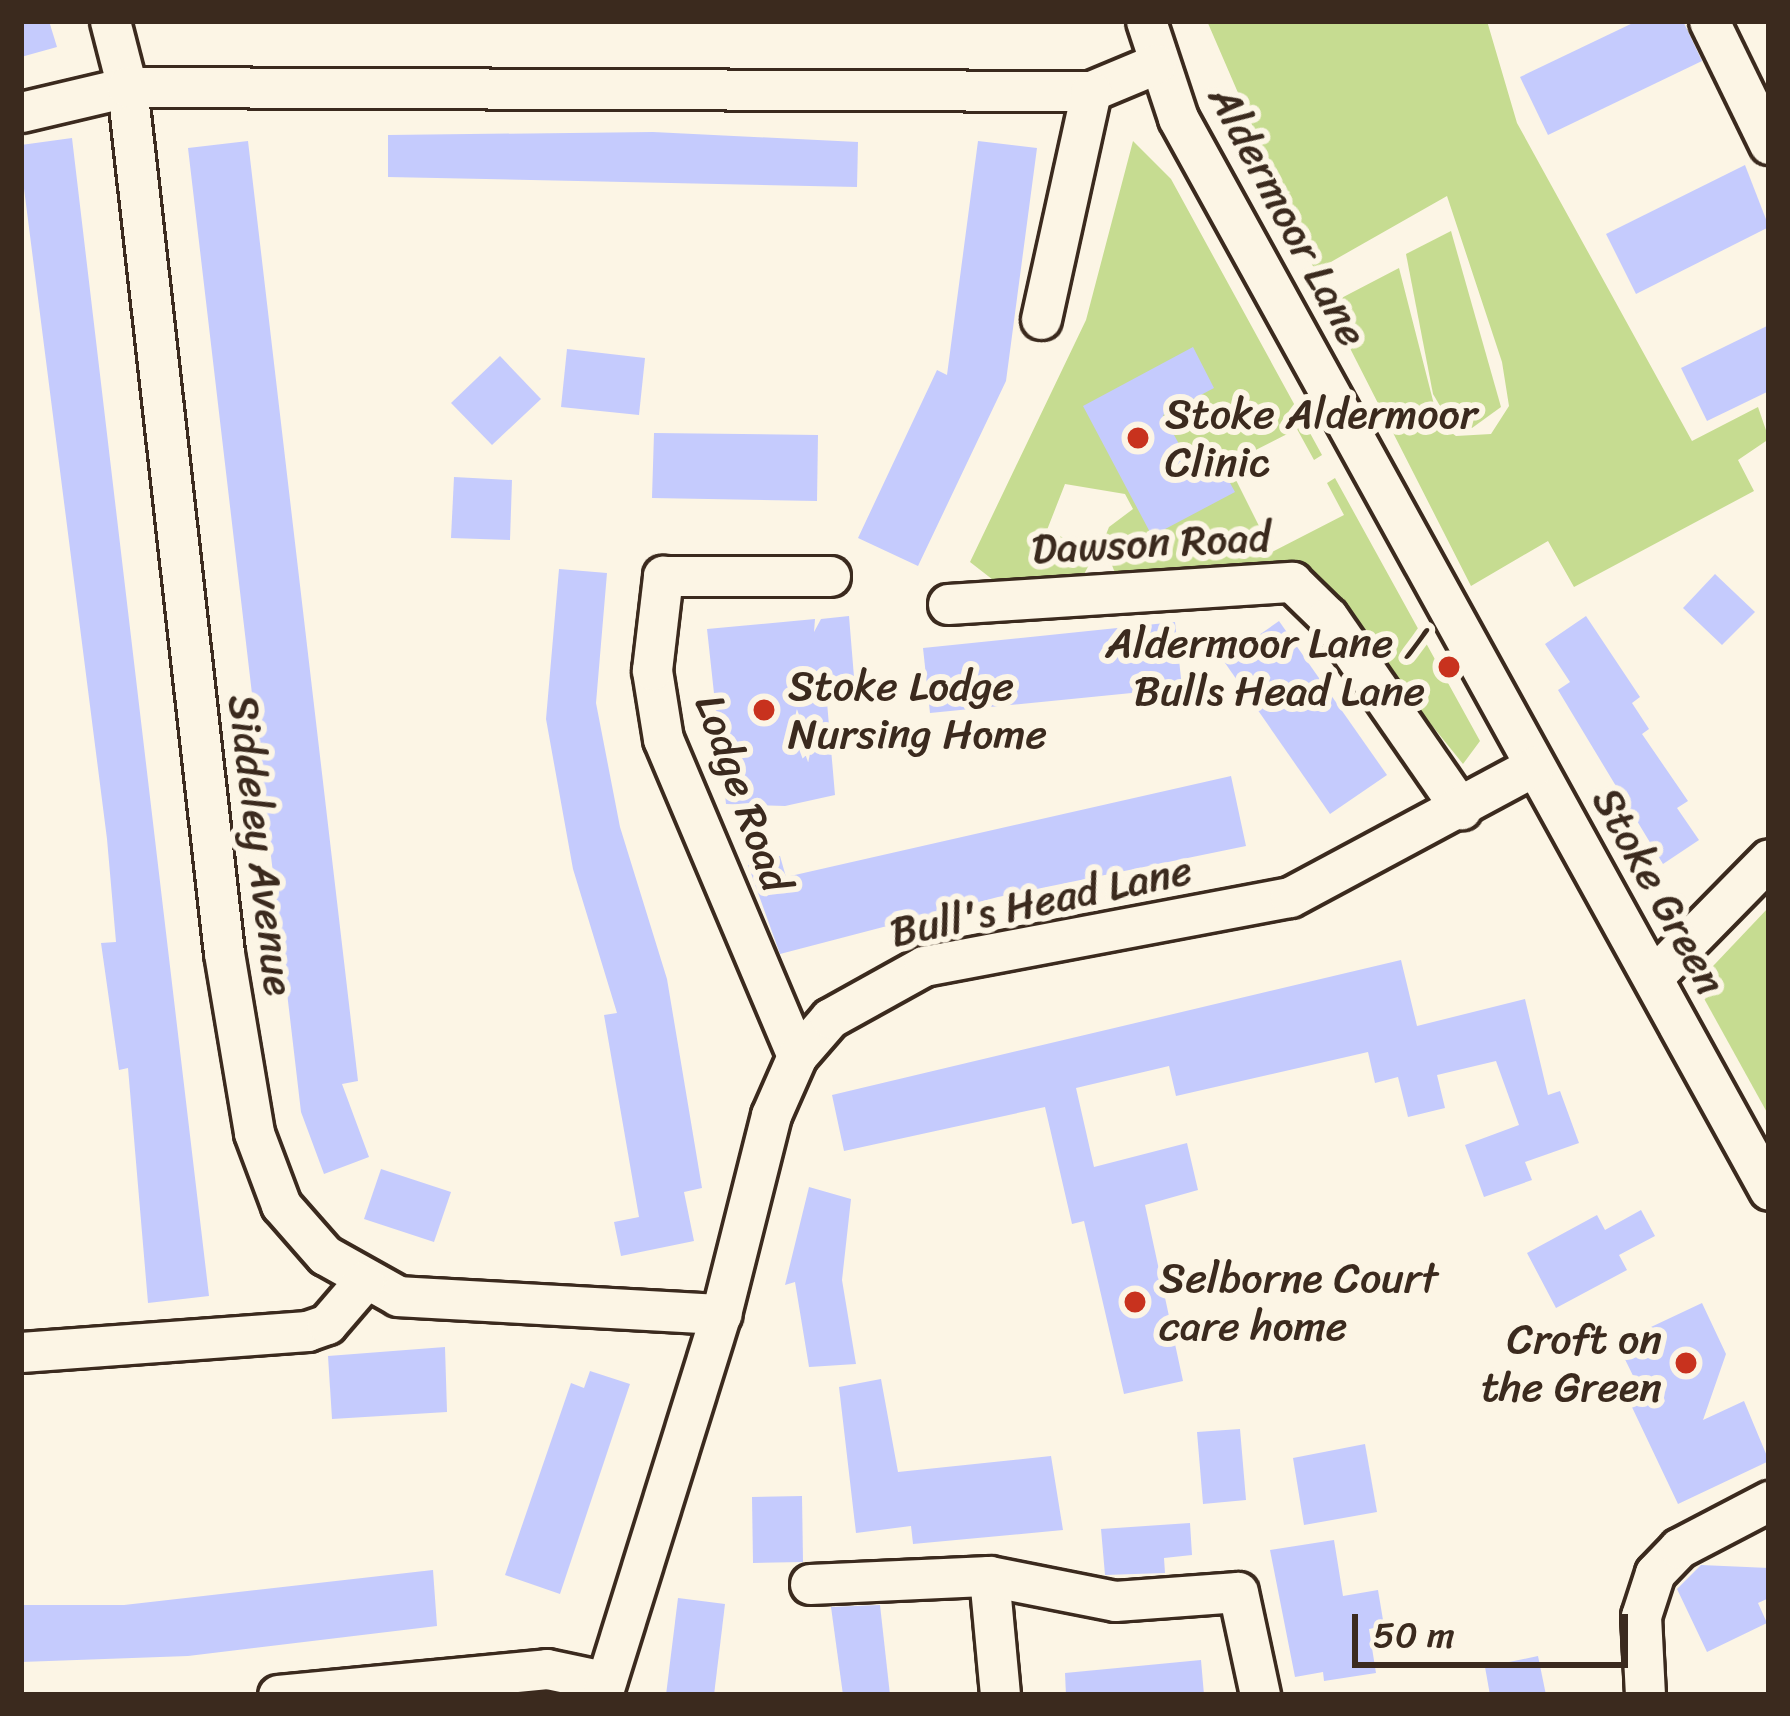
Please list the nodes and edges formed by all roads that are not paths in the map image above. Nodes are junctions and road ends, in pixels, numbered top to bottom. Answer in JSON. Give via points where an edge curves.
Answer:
{"nodes":[{"id":1,"x":110,"y":21,"type":"edge"},
{"id":2,"x":1146,"y":21,"type":"edge"},
{"id":3,"x":1709,"y":21,"type":"edge"},
{"id":4,"x":1156,"y":64,"type":"junction"},
{"id":5,"x":127,"y":87,"type":"junction"},
{"id":6,"x":1091,"y":91,"type":"junction"},
{"id":7,"x":21,"y":112,"type":"edge"},
{"id":8,"x":1769,"y":143,"type":"edge"},
{"id":9,"x":1041,"y":319,"type":"dead end"},
{"id":10,"x":830,"y":576,"type":"dead end"},
{"id":11,"x":948,"y":604,"type":"dead end"},
{"id":12,"x":1534,"y":766,"type":"junction"},
{"id":13,"x":1461,"y":808,"type":"junction"},
{"id":14,"x":1769,"y":859,"type":"edge"},
{"id":15,"x":1653,"y":976,"type":"junction"},
{"id":16,"x":796,"y":1056,"type":"junction"},
{"id":17,"x":1769,"y":1190,"type":"edge"},
{"id":18,"x":364,"y":1282,"type":"junction"},
{"id":19,"x":721,"y":1314,"type":"junction"},
{"id":20,"x":21,"y":1352,"type":"edge"},
{"id":21,"x":1769,"y":1501,"type":"edge"},
{"id":22,"x":988,"y":1576,"type":"junction"},
{"id":23,"x":810,"y":1584,"type":"dead end"},
{"id":24,"x":603,"y":1688,"type":"edge"},
{"id":25,"x":278,"y":1695,"type":"edge"},
{"id":26,"x":1000,"y":1695,"type":"edge"},
{"id":27,"x":1260,"y":1695,"type":"edge"},
{"id":28,"x":1645,"y":1695,"type":"edge"}],
"edges":[{"from":1,"to":5,"type":"street","name":"Siddeley Avenue"},
{"from":2,"to":4,"type":"street","name":"Aldermoor Lane"},
{"from":3,"to":8,"type":"street"},
{"from":4,"to":6,"type":"street"},
{"from":4,"to":12,"type":"street","name":"Aldermoor Lane"},
{"from":5,"to":6,"type":"street"},
{"from":5,"to":7,"type":"street"},
{"from":5,"to":18,"type":"street","name":"Siddeley Avenue","via":[[171,519],[254,1133],[291,1219]]},
{"from":6,"to":9,"type":"street"},
{"from":10,"to":16,"type":"street","name":"Lodge Road","via":[[663,576],[652,670],[663,739]]},
{"from":11,"to":13,"type":"street","name":"Dawson Road","via":[[1292,582],[1328,617]]},
{"from":12,"to":13,"type":"street","name":"Bull's Head Lane"},
{"from":12,"to":15,"type":"street","name":"Stoke Green"},
{"from":13,"to":16,"type":"street","name":"Bull's Head Lane","via":[[1290,897],[891,978],[830,1018]]},
{"from":14,"to":15,"type":"street"},
{"from":15,"to":17,"type":"street","name":"Stoke Green"},
{"from":16,"to":19,"type":"street","name":"Bull's Head Lane","via":[[772,1115]]},
{"from":18,"to":19,"type":"street","name":"Siddeley Avenue","via":[[435,1300]]},
{"from":18,"to":20,"type":"street","via":[[327,1324],[308,1331]]},
{"from":19,"to":24,"type":"street","name":"Bull's Head Lane"},
{"from":21,"to":28,"type":"street","via":[[1691,1541],[1654,1573],[1641,1616]]},
{"from":22,"to":23,"type":"street"},
{"from":22,"to":26,"type":"street"},
{"from":22,"to":27,"type":"street","via":[[1114,1601],[1238,1592]]},
{"from":24,"to":25,"type":"street","via":[[547,1669]]}]}
